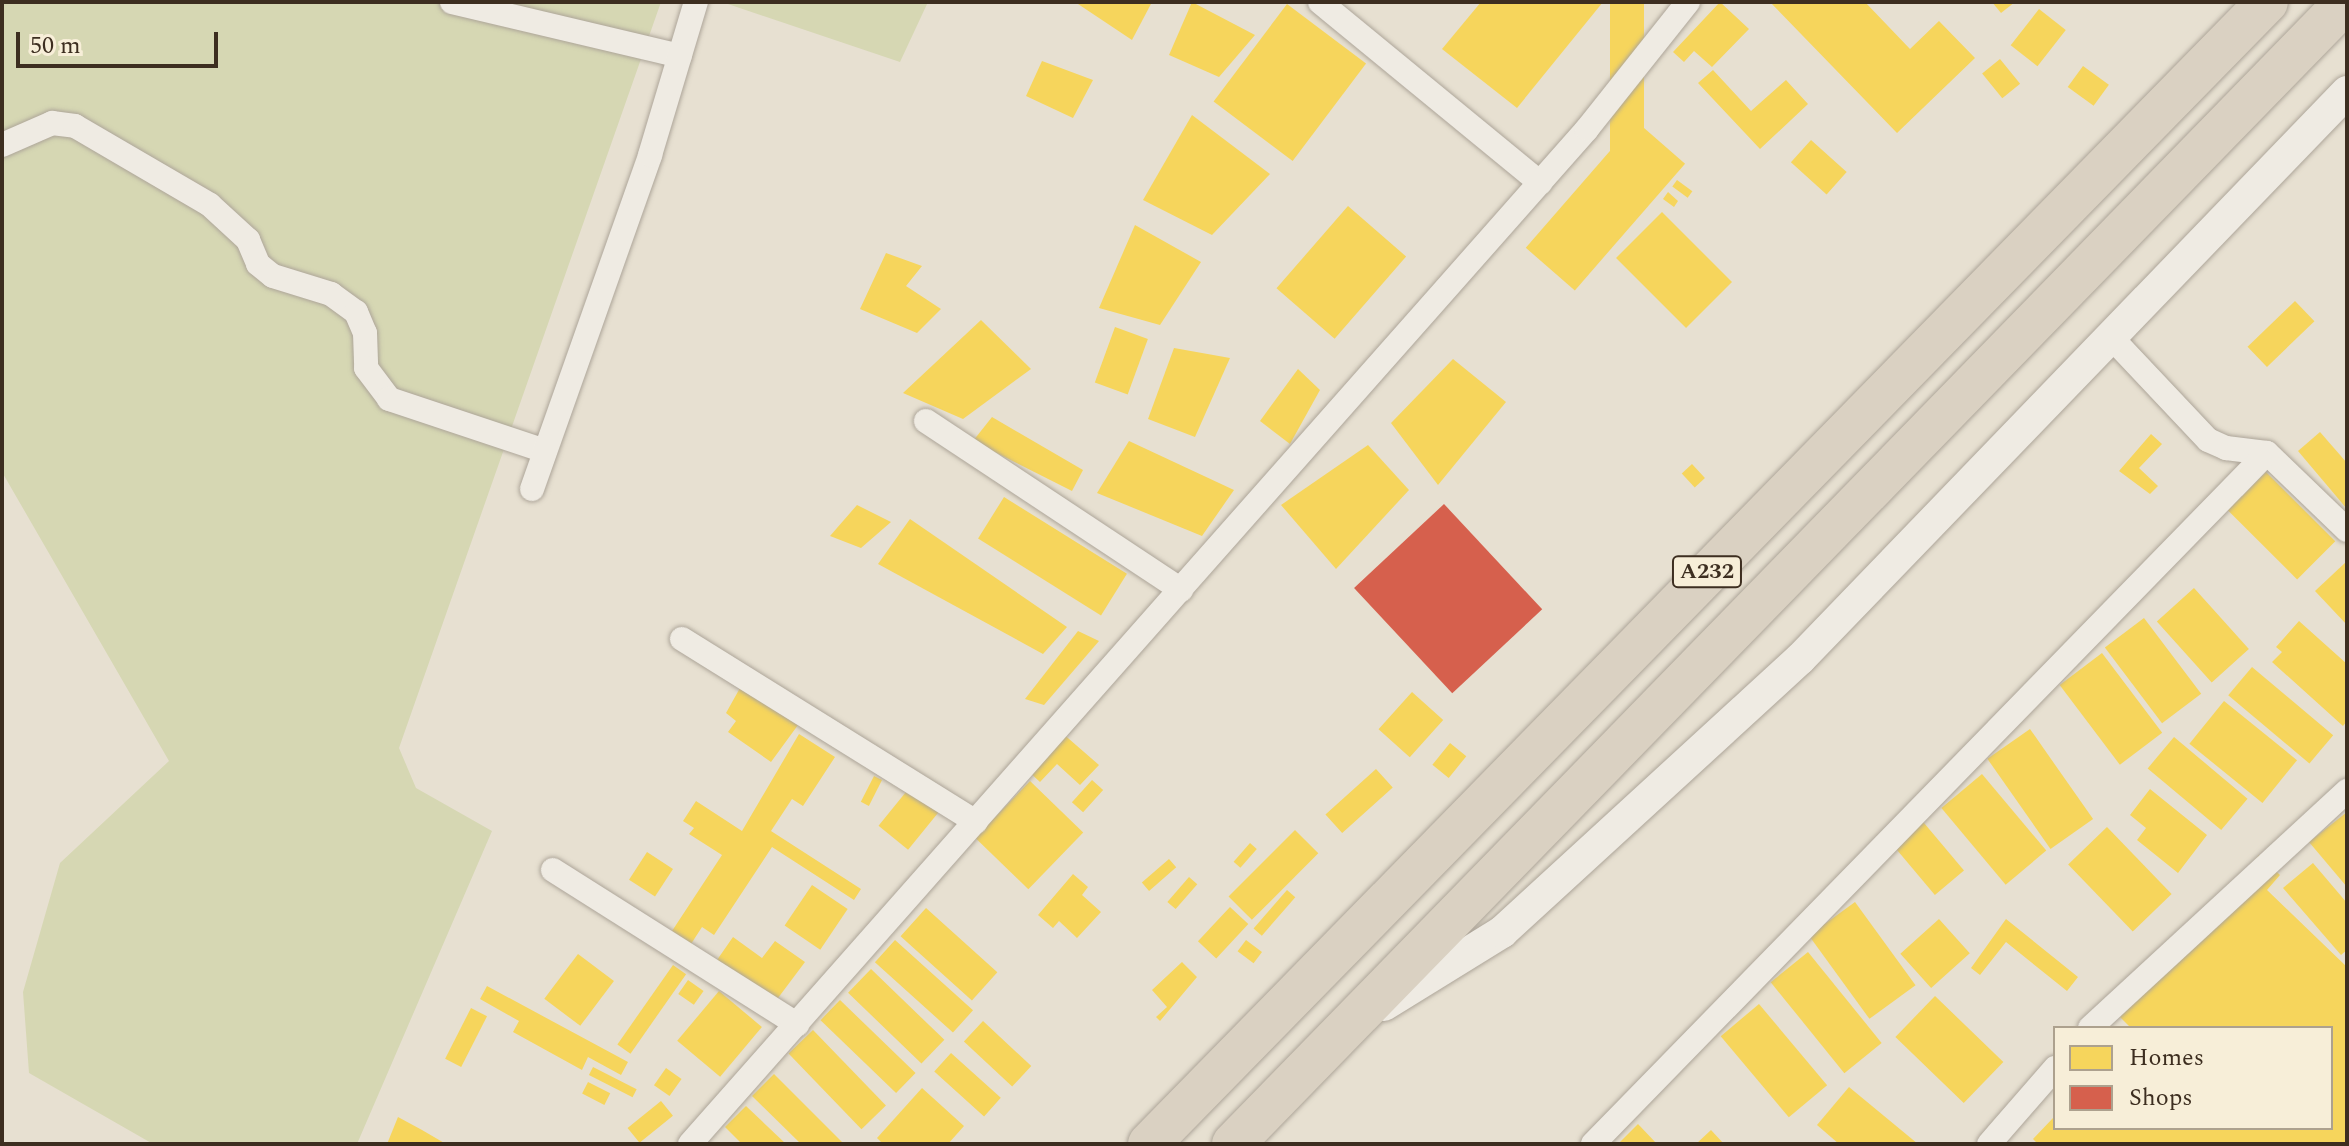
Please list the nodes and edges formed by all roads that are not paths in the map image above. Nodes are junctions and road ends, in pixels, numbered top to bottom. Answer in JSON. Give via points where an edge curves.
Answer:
{"nodes":[{"id":1,"x":452,"y":2,"type":"edge"},
{"id":2,"x":696,"y":2,"type":"edge"},
{"id":3,"x":1320,"y":2,"type":"edge"},
{"id":4,"x":1688,"y":2,"type":"edge"},
{"id":5,"x":2346,"y":2,"type":"edge"},
{"id":6,"x":2257,"y":6,"type":"edge"},
{"id":7,"x":680,"y":56,"type":"junction"},
{"id":8,"x":2347,"y":92,"type":"edge"},
{"id":9,"x":2,"y":145,"type":"edge"},
{"id":10,"x":1540,"y":183,"type":"junction"},
{"id":11,"x":2109,"y":335,"type":"junction"},
{"id":12,"x":926,"y":421,"type":"dead end"},
{"id":13,"x":545,"y":451,"type":"junction"},
{"id":14,"x":2267,"y":453,"type":"junction"},
{"id":15,"x":532,"y":489,"type":"dead end"},
{"id":16,"x":2347,"y":530,"type":"edge"},
{"id":17,"x":1181,"y":590,"type":"junction"},
{"id":18,"x":682,"y":639,"type":"dead end"},
{"id":19,"x":2347,"y":791,"type":"edge"},
{"id":20,"x":976,"y":822,"type":"junction"},
{"id":21,"x":553,"y":870,"type":"dead end"},
{"id":22,"x":797,"y":1024,"type":"junction"},
{"id":23,"x":2092,"y":1026,"type":"edge"},
{"id":24,"x":1347,"y":1028,"type":"junction"},
{"id":25,"x":2053,"y":1070,"type":"edge"},
{"id":26,"x":690,"y":1144,"type":"edge"},
{"id":27,"x":1149,"y":1144,"type":"edge"},
{"id":28,"x":1233,"y":1144,"type":"edge"},
{"id":29,"x":1593,"y":1144,"type":"edge"},
{"id":30,"x":1989,"y":1144,"type":"edge"}],
"edges":[{"from":1,"to":7,"type":"street"},
{"from":2,"to":7,"type":"street"},
{"from":3,"to":10,"type":"street"},
{"from":4,"to":10,"type":"street"},
{"from":5,"to":24,"type":"highway","number":"A232"},
{"from":6,"to":27,"type":"highway","number":"A232"},
{"from":7,"to":13,"type":"street"},
{"from":8,"to":11,"type":"main road"},
{"from":9,"to":13,"type":"street","via":[[52,123],[75,126],[210,205],[248,240],[258,264],[273,276],[331,294],[356,312],[365,333],[366,368],[389,399]]},
{"from":10,"to":17,"type":"street"},
{"from":11,"to":14,"type":"street","via":[[2208,440]]},
{"from":11,"to":24,"type":"main road","via":[[1800,659],[1603,843],[1502,932]]},
{"from":12,"to":17,"type":"street"},
{"from":13,"to":15,"type":"street"},
{"from":14,"to":16,"type":"street"},
{"from":14,"to":29,"type":"street"},
{"from":17,"to":20,"type":"street"},
{"from":18,"to":20,"type":"street"},
{"from":19,"to":23,"type":"street"},
{"from":20,"to":22,"type":"street"},
{"from":21,"to":22,"type":"street"},
{"from":22,"to":26,"type":"street"},
{"from":24,"to":28,"type":"highway","number":"A232"},
{"from":25,"to":30,"type":"street"}]}
